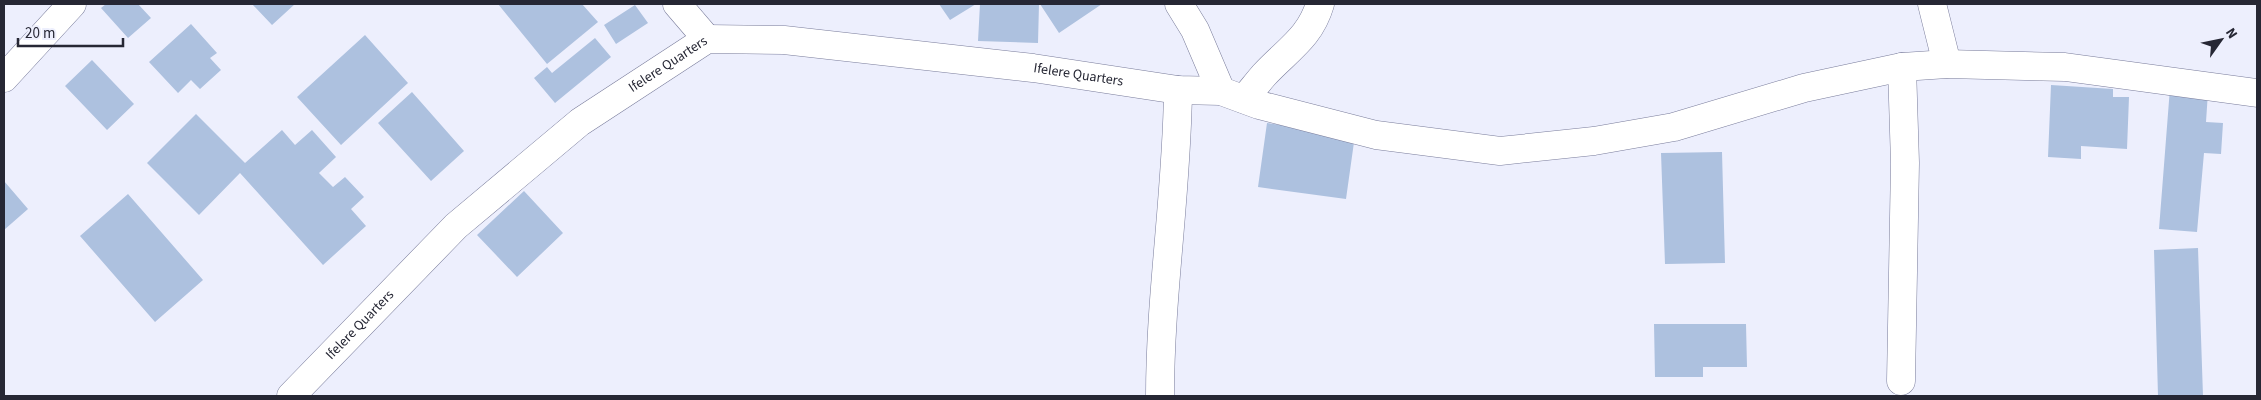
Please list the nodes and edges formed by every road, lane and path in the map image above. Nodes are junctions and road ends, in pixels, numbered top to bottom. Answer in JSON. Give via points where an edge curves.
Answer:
{"nodes":[{"id":1,"x":72,"y":4,"type":"edge"},
{"id":2,"x":677,"y":4,"type":"edge"},
{"id":3,"x":1179,"y":4,"type":"edge"},
{"id":4,"x":1320,"y":4,"type":"edge"},
{"id":5,"x":1932,"y":4,"type":"edge"},
{"id":6,"x":707,"y":38,"type":"junction"},
{"id":7,"x":1947,"y":64,"type":"junction"},
{"id":8,"x":1902,"y":67,"type":"junction"},
{"id":9,"x":4,"y":78,"type":"edge"},
{"id":10,"x":1178,"y":90,"type":"junction"},
{"id":11,"x":2257,"y":93,"type":"edge"},
{"id":12,"x":1233,"y":95,"type":"junction"},
{"id":13,"x":1901,"y":381,"type":"dead end"},
{"id":14,"x":291,"y":396,"type":"edge"},
{"id":15,"x":1160,"y":396,"type":"edge"}],
"edges":[{"from":1,"to":9,"type":"street"},
{"from":2,"to":6,"type":"street"},
{"from":3,"to":12,"type":"street"},
{"from":4,"to":12,"type":"street","via":[[1315,20],[1303,38],[1263,76]]},
{"from":5,"to":7,"type":"street"},
{"from":6,"to":10,"type":"street","name":"Ifelere Quarters","via":[[784,40],[1033,68]]},
{"from":6,"to":14,"type":"street","name":"Ifelere Quarters","via":[[580,122],[456,226]]},
{"from":7,"to":8,"type":"street","name":"Ifelere Quarters"},
{"from":7,"to":11,"type":"street","name":"Ifelere Quarters","via":[[2065,68]]},
{"from":8,"to":12,"type":"street","name":"Ifelere Quarters","via":[[1804,88],[1674,127],[1500,152],[1376,135],[1259,105]]},
{"from":8,"to":13,"type":"street","via":[[1905,163]]},
{"from":10,"to":12,"type":"street","name":"Ifelere Quarters"},
{"from":10,"to":15,"type":"street","via":[[1178,135],[1160,351]]}]}
